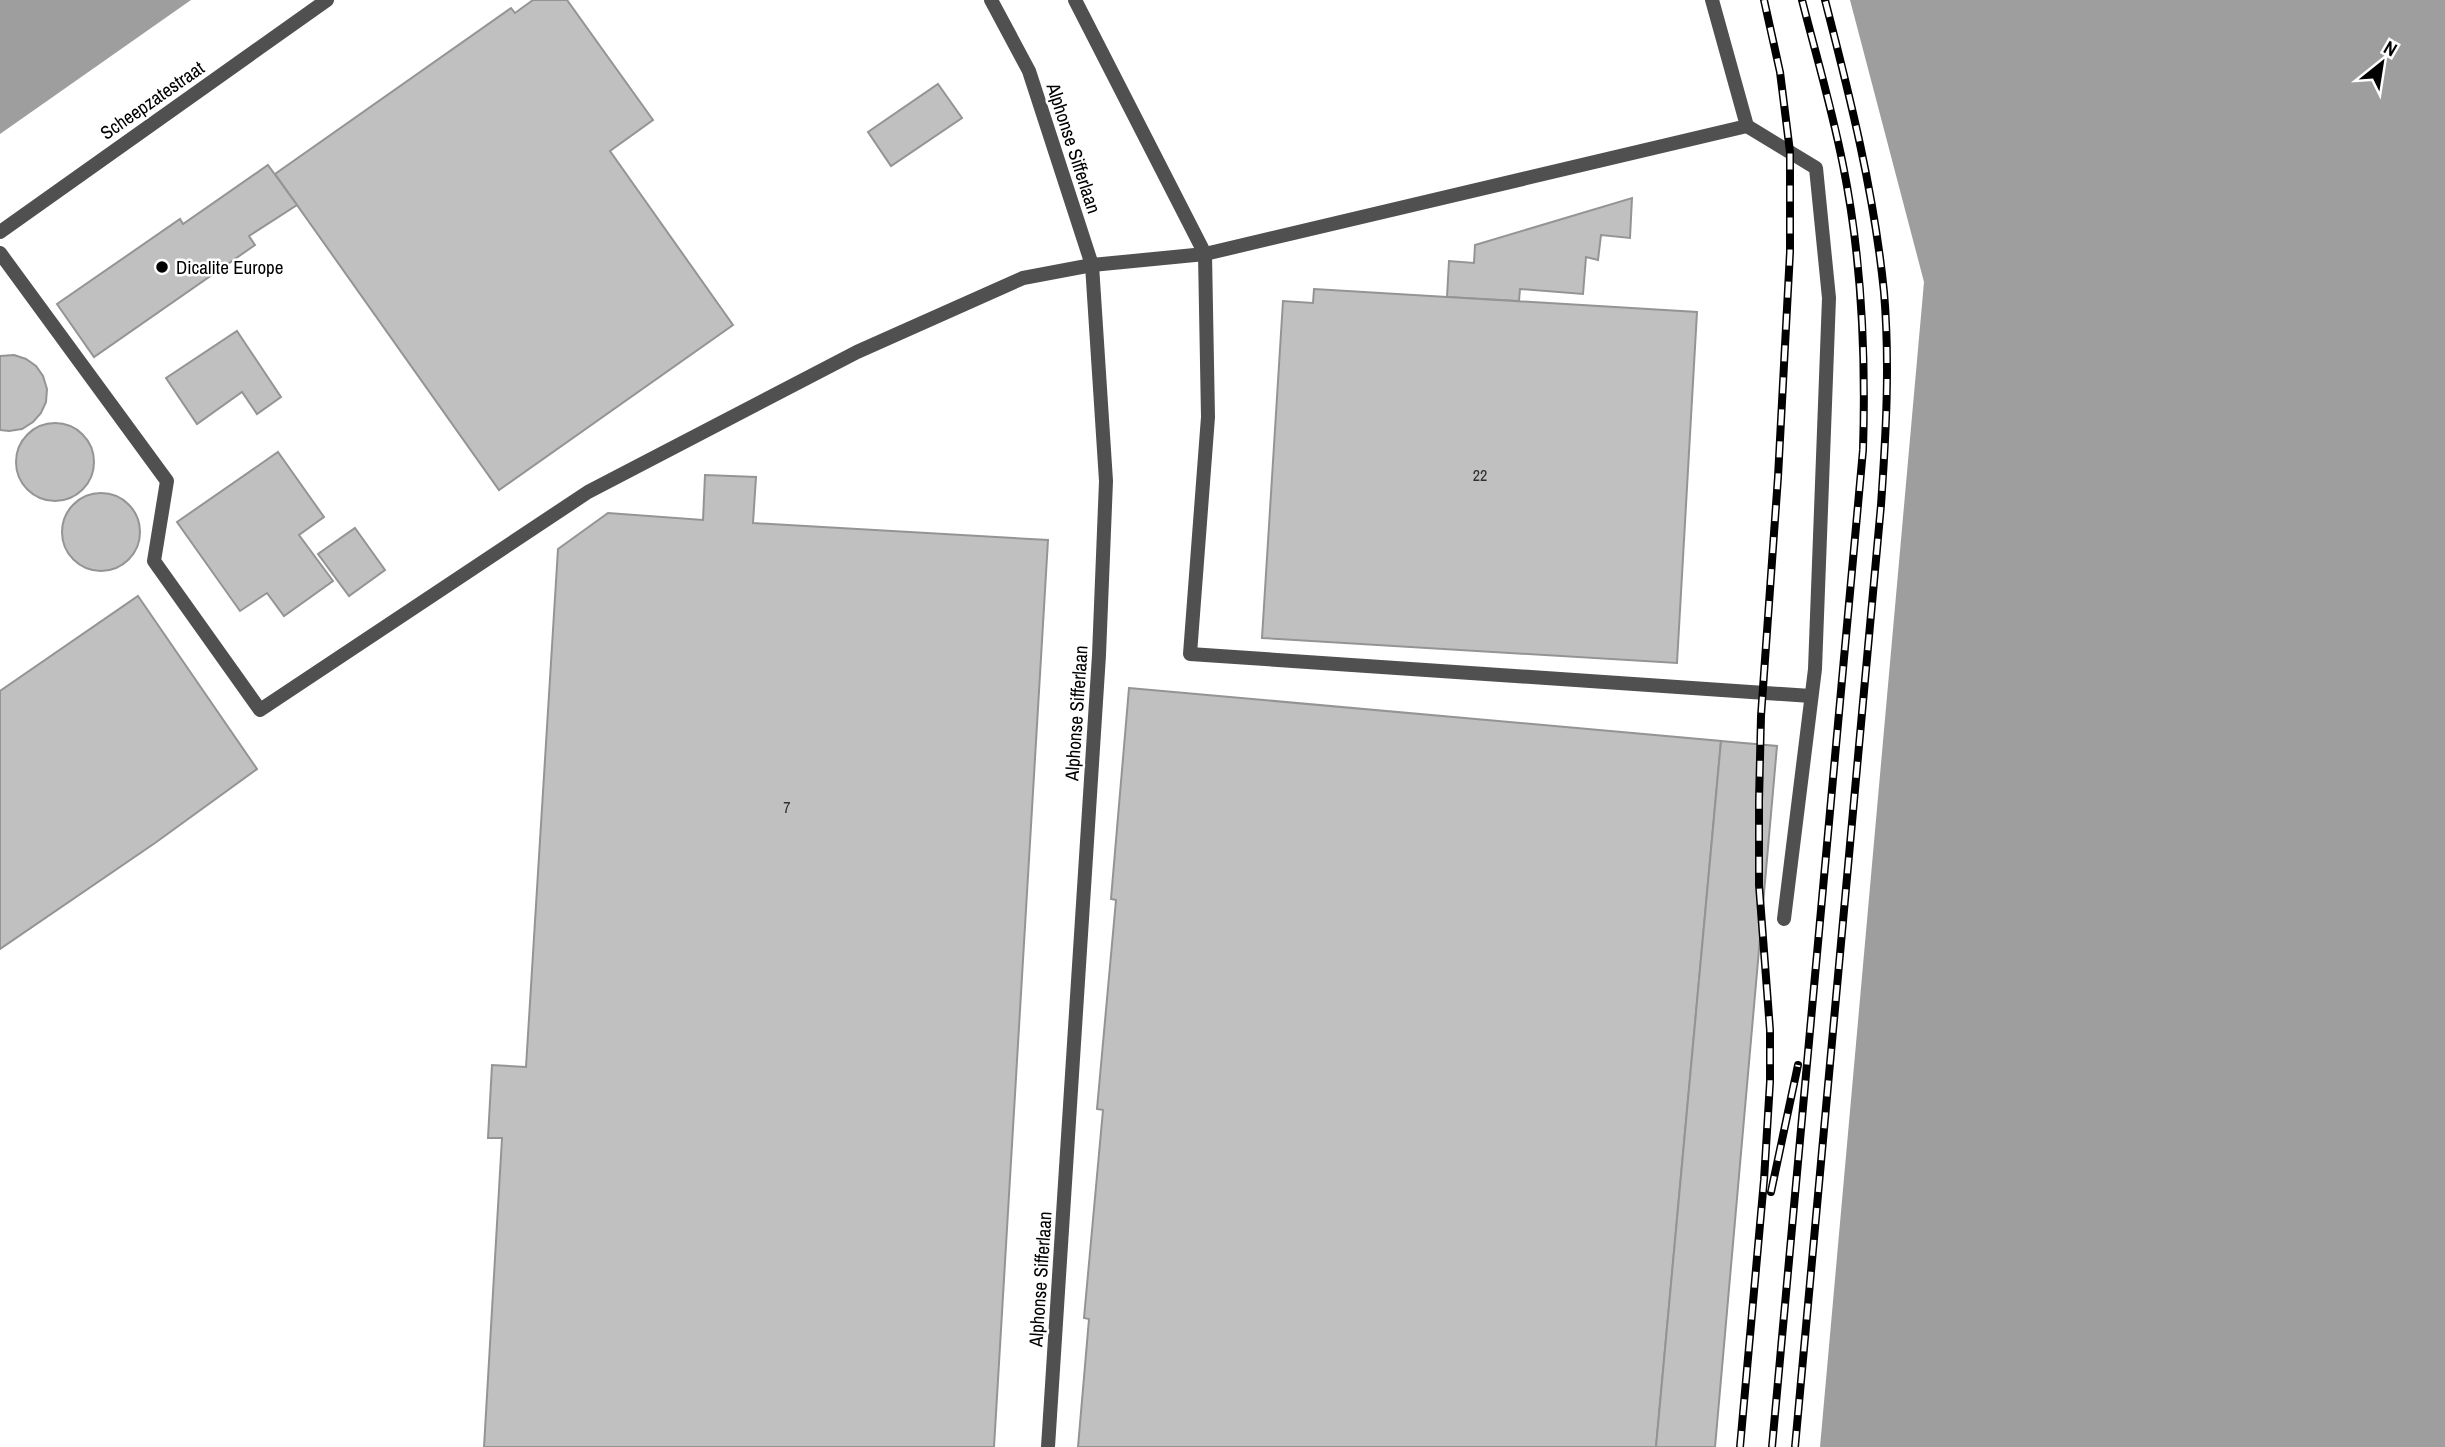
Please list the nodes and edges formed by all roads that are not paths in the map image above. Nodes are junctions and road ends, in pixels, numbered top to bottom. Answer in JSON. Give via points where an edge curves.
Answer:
{"nodes":[{"id":1,"x":327,"y":0,"type":"edge"},
{"id":2,"x":991,"y":0,"type":"edge"},
{"id":3,"x":1075,"y":0,"type":"edge"},
{"id":4,"x":1712,"y":0,"type":"edge"},
{"id":5,"x":1747,"y":126,"type":"junction"},
{"id":6,"x":0,"y":232,"type":"edge"},
{"id":7,"x":0,"y":253,"type":"edge"},
{"id":8,"x":1205,"y":254,"type":"junction"},
{"id":9,"x":1092,"y":265,"type":"junction"},
{"id":10,"x":1811,"y":696,"type":"junction"},
{"id":11,"x":1784,"y":919,"type":"dead end"},
{"id":12,"x":1048,"y":1447,"type":"edge"}],
"edges":[{"from":1,"to":6,"type":"street","name":"Scheepzatestraat"},
{"from":2,"to":9,"type":"street","name":"Alphonse Sifferlaan","via":[[1029,71]]},
{"from":3,"to":8,"type":"street"},
{"from":4,"to":5,"type":"street"},
{"from":5,"to":8,"type":"street"},
{"from":5,"to":10,"type":"street","via":[[1816,168],[1829,298]]},
{"from":7,"to":9,"type":"street","via":[[167,481],[154,561],[260,709],[599,486],[869,347],[1023,278]]},
{"from":8,"to":9,"type":"street"},
{"from":8,"to":10,"type":"street","via":[[1208,417],[1190,653]]},
{"from":9,"to":12,"type":"street","name":"Alphonse Sifferlaan","via":[[1106,481]]},
{"from":10,"to":11,"type":"street"}]}
